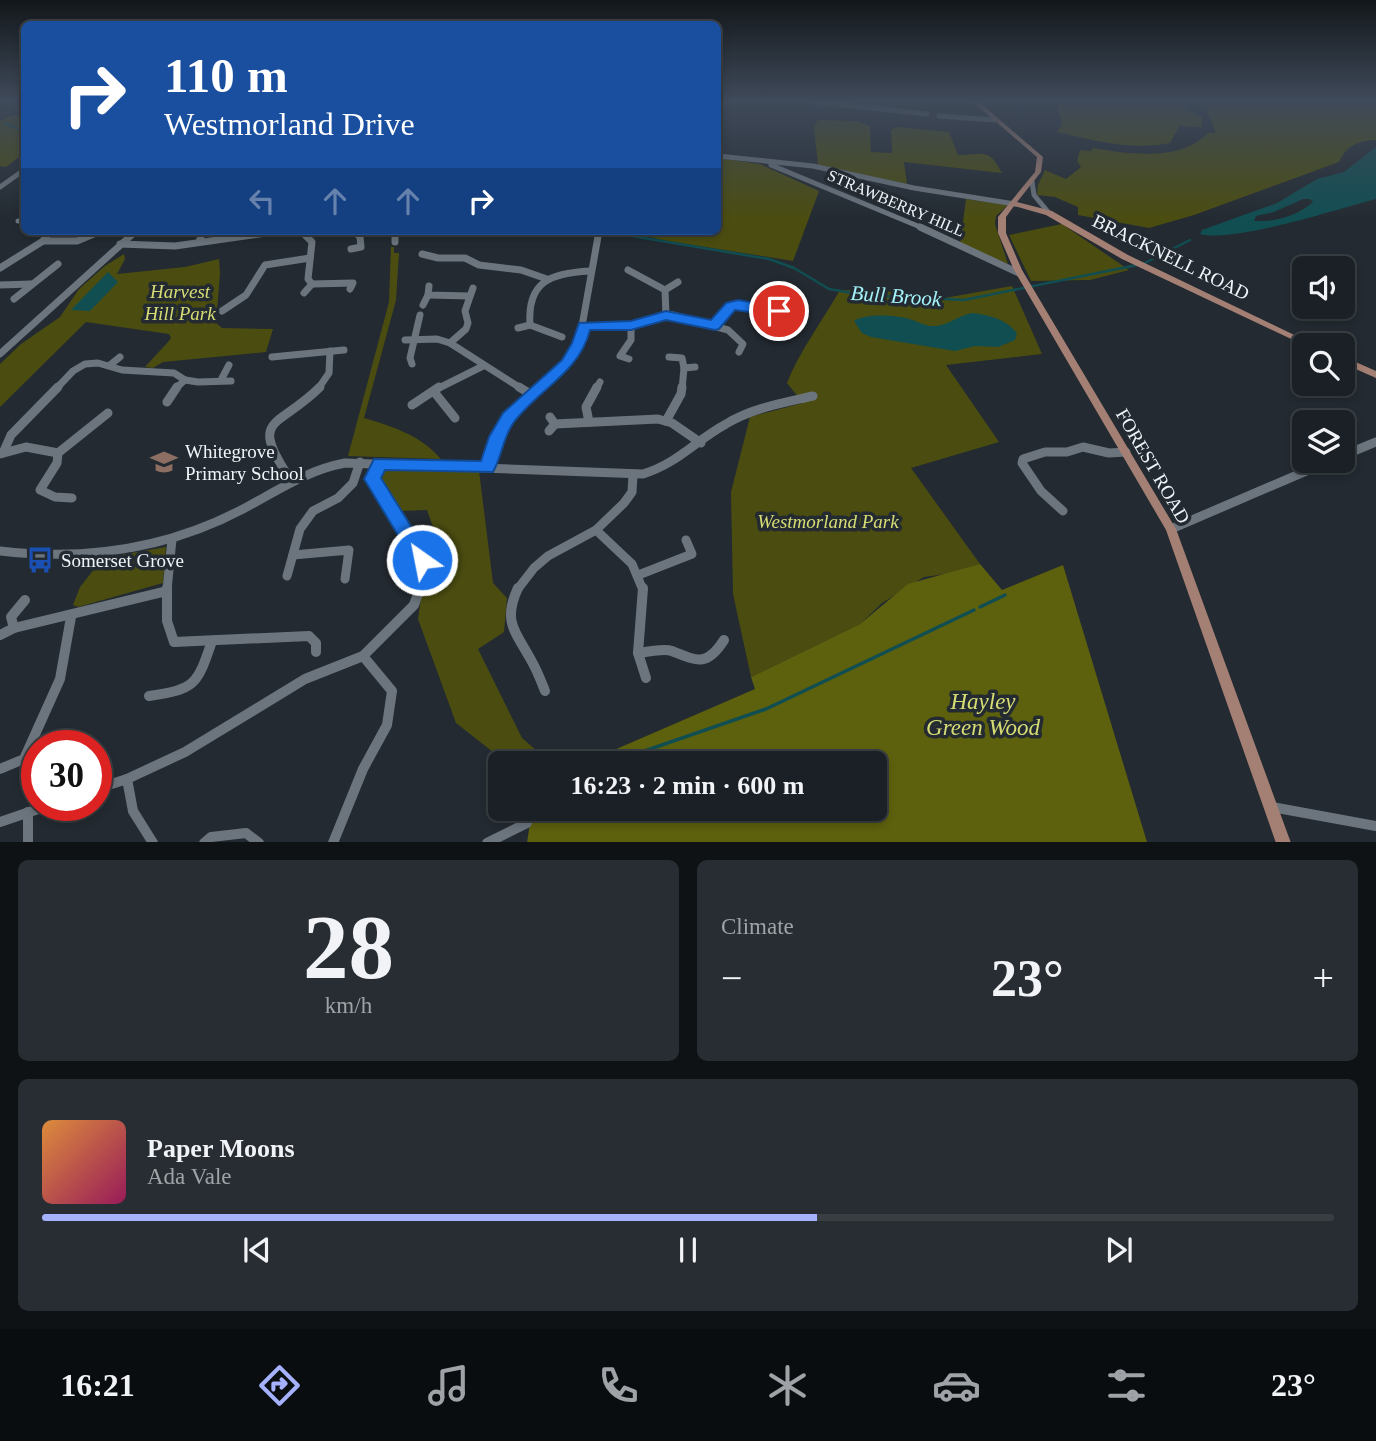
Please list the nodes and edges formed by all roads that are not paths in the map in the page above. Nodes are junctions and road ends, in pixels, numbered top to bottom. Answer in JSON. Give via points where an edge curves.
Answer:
{"nodes":[{"id":1,"x":1021,"y":141,"type":"edge"},
{"id":2,"x":721,"y":156,"type":"edge"},
{"id":3,"x":761,"y":161,"type":"junction"},
{"id":4,"x":21,"y":172,"type":"edge"},
{"id":5,"x":15,"y":177,"type":"junction"},
{"id":6,"x":21,"y":177,"type":"edge"},
{"id":7,"x":1032,"y":181,"type":"junction"},
{"id":8,"x":0,"y":187,"type":"edge"},
{"id":9,"x":1015,"y":204,"type":"junction"},
{"id":10,"x":1036,"y":204,"type":"junction"},
{"id":11,"x":47,"y":235,"type":"edge"},
{"id":12,"x":91,"y":235,"type":"edge"},
{"id":13,"x":131,"y":235,"type":"edge"},
{"id":14,"x":202,"y":235,"type":"edge"},
{"id":15,"x":251,"y":235,"type":"edge"},
{"id":16,"x":308,"y":235,"type":"edge"},
{"id":17,"x":357,"y":235,"type":"edge"},
{"id":18,"x":395,"y":235,"type":"edge"},
{"id":19,"x":598,"y":235,"type":"edge"},
{"id":20,"x":43,"y":241,"type":"junction"},
{"id":21,"x":200,"y":242,"type":"junction"},
{"id":22,"x":395,"y":242,"type":"dead end"},
{"id":23,"x":120,"y":244,"type":"junction"},
{"id":24,"x":351,"y":249,"type":"dead end"},
{"id":25,"x":422,"y":254,"type":"dead end"},
{"id":26,"x":310,"y":258,"type":"junction"},
{"id":27,"x":4,"y":261,"type":"edge"},
{"id":28,"x":58,"y":264,"type":"dead end"},
{"id":29,"x":0,"y":268,"type":"edge"},
{"id":30,"x":590,"y":271,"type":"junction"},
{"id":31,"x":1020,"y":273,"type":"junction"},
{"id":32,"x":620,"y":276,"type":"dead end"},
{"id":33,"x":547,"y":279,"type":"junction"},
{"id":34,"x":678,"y":282,"type":"dead end"},
{"id":35,"x":32,"y":284,"type":"junction"},
{"id":36,"x":0,"y":285,"type":"edge"},
{"id":37,"x":312,"y":285,"type":"junction"},
{"id":38,"x":352,"y":286,"type":"dead end"},
{"id":39,"x":429,"y":286,"type":"dead end"},
{"id":40,"x":473,"y":288,"type":"dead end"},
{"id":41,"x":665,"y":290,"type":"junction"},
{"id":42,"x":304,"y":293,"type":"dead end"},
{"id":43,"x":428,"y":295,"type":"junction"},
{"id":44,"x":469,"y":296,"type":"junction"},
{"id":45,"x":14,"y":299,"type":"dead end"},
{"id":46,"x":423,"y":304,"type":"dead end"},
{"id":47,"x":786,"y":306,"type":"dead end"},
{"id":48,"x":222,"y":311,"type":"dead end"},
{"id":49,"x":420,"y":315,"type":"dead end"},
{"id":50,"x":666,"y":316,"type":"junction"},
{"id":51,"x":530,"y":325,"type":"junction"},
{"id":52,"x":631,"y":325,"type":"junction"},
{"id":53,"x":584,"y":326,"type":"junction"},
{"id":54,"x":715,"y":326,"type":"junction"},
{"id":55,"x":518,"y":328,"type":"dead end"},
{"id":56,"x":1292,"y":336,"type":"edge"},
{"id":57,"x":562,"y":337,"type":"dead end"},
{"id":58,"x":405,"y":340,"type":"dead end"},
{"id":59,"x":414,"y":341,"type":"junction"},
{"id":60,"x":450,"y":343,"type":"junction"},
{"id":61,"x":743,"y":344,"type":"junction"},
{"id":62,"x":754,"y":344,"type":"dead end"},
{"id":63,"x":3,"y":347,"type":"edge"},
{"id":64,"x":344,"y":350,"type":"dead end"},
{"id":65,"x":330,"y":351,"type":"junction"},
{"id":66,"x":739,"y":352,"type":"dead end"},
{"id":67,"x":0,"y":354,"type":"edge"},
{"id":68,"x":120,"y":357,"type":"dead end"},
{"id":69,"x":669,"y":357,"type":"dead end"},
{"id":70,"x":272,"y":358,"type":"dead end"},
{"id":71,"x":629,"y":359,"type":"dead end"},
{"id":72,"x":412,"y":363,"type":"dead end"},
{"id":73,"x":110,"y":365,"type":"junction"},
{"id":74,"x":229,"y":365,"type":"dead end"},
{"id":75,"x":1355,"y":365,"type":"edge"},
{"id":76,"x":483,"y":366,"type":"junction"},
{"id":77,"x":695,"y":367,"type":"dead end"},
{"id":78,"x":684,"y":368,"type":"junction"},
{"id":79,"x":1376,"y":375,"type":"edge"},
{"id":80,"x":184,"y":380,"type":"junction"},
{"id":81,"x":221,"y":380,"type":"junction"},
{"id":82,"x":231,"y":381,"type":"dead end"},
{"id":83,"x":600,"y":382,"type":"dead end"},
{"id":84,"x":435,"y":393,"type":"junction"},
{"id":85,"x":532,"y":395,"type":"junction"},
{"id":86,"x":813,"y":396,"type":"dead end"},
{"id":87,"x":167,"y":402,"type":"dead end"},
{"id":88,"x":412,"y":405,"type":"dead end"},
{"id":89,"x":108,"y":413,"type":"dead end"},
{"id":90,"x":455,"y":418,"type":"dead end"},
{"id":91,"x":666,"y":421,"type":"junction"},
{"id":92,"x":589,"y":422,"type":"junction"},
{"id":93,"x":551,"y":424,"type":"dead end"},
{"id":94,"x":1376,"y":442,"type":"edge"},
{"id":95,"x":701,"y":443,"type":"junction"},
{"id":96,"x":1355,"y":451,"type":"edge"},
{"id":97,"x":1126,"y":452,"type":"junction"},
{"id":98,"x":1,"y":453,"type":"edge"},
{"id":99,"x":58,"y":453,"type":"junction"},
{"id":100,"x":360,"y":463,"type":"junction"},
{"id":101,"x":380,"y":463,"type":"junction"},
{"id":102,"x":487,"y":468,"type":"junction"},
{"id":103,"x":1302,"y":473,"type":"edge"},
{"id":104,"x":634,"y":475,"type":"junction"},
{"id":105,"x":292,"y":482,"type":"junction"},
{"id":106,"x":72,"y":498,"type":"dead end"},
{"id":107,"x":303,"y":507,"type":"dead end"},
{"id":108,"x":313,"y":511,"type":"junction"},
{"id":109,"x":1063,"y":511,"type":"dead end"},
{"id":110,"x":1171,"y":529,"type":"junction"},
{"id":111,"x":596,"y":530,"type":"junction"},
{"id":112,"x":172,"y":540,"type":"junction"},
{"id":113,"x":686,"y":540,"type":"dead end"},
{"id":114,"x":0,"y":551,"type":"edge"},
{"id":115,"x":293,"y":555,"type":"junction"},
{"id":116,"x":641,"y":574,"type":"junction"},
{"id":117,"x":287,"y":576,"type":"dead end"},
{"id":118,"x":345,"y":579,"type":"dead end"},
{"id":119,"x":167,"y":591,"type":"junction"},
{"id":120,"x":25,"y":600,"type":"dead end"},
{"id":121,"x":71,"y":617,"type":"junction"},
{"id":122,"x":14,"y":628,"type":"junction"},
{"id":123,"x":0,"y":635,"type":"edge"},
{"id":124,"x":724,"y":640,"type":"dead end"},
{"id":125,"x":212,"y":641,"type":"junction"},
{"id":126,"x":316,"y":652,"type":"dead end"},
{"id":127,"x":638,"y":653,"type":"junction"},
{"id":128,"x":363,"y":656,"type":"junction"},
{"id":129,"x":646,"y":678,"type":"dead end"},
{"id":130,"x":545,"y":691,"type":"dead end"},
{"id":131,"x":149,"y":696,"type":"dead end"},
{"id":132,"x":37,"y":730,"type":"edge"},
{"id":133,"x":21,"y":760,"type":"edge"},
{"id":134,"x":0,"y":769,"type":"edge"},
{"id":135,"x":127,"y":779,"type":"junction"},
{"id":136,"x":112,"y":784,"type":"edge"},
{"id":137,"x":1272,"y":807,"type":"junction"},
{"id":138,"x":21,"y":815,"type":"edge"},
{"id":139,"x":28,"y":821,"type":"edge"},
{"id":140,"x":0,"y":822,"type":"edge"},
{"id":141,"x":527,"y":823,"type":"dead end"},
{"id":142,"x":1376,"y":826,"type":"edge"},
{"id":143,"x":28,"y":842,"type":"edge"},
{"id":144,"x":153,"y":842,"type":"edge"},
{"id":145,"x":204,"y":842,"type":"edge"},
{"id":146,"x":260,"y":842,"type":"edge"},
{"id":147,"x":333,"y":842,"type":"edge"},
{"id":148,"x":487,"y":842,"type":"edge"},
{"id":149,"x":1284,"y":842,"type":"edge"}],
"edges":[{"from":1,"to":7,"type":"main road","via":[[1040,157]]},
{"from":2,"to":3,"type":"street"},
{"from":3,"to":9,"type":"street","via":[[813,166]]},
{"from":3,"to":31,"type":"street","name":"STRAWBERRY HILL"},
{"from":4,"to":5,"type":"street"},
{"from":5,"to":6,"type":"street"},
{"from":5,"to":8,"type":"street"},
{"from":7,"to":9,"type":"main road"},
{"from":7,"to":10,"type":"street"},
{"from":9,"to":10,"type":"main road","name":"BRACKNELL ROAD"},
{"from":9,"to":31,"type":"main road","name":"FOREST ROAD","via":[[1000,225]]},
{"from":10,"to":56,"type":"main road","name":"BRACKNELL ROAD","via":[[1141,265]]},
{"from":11,"to":20,"type":"street"},
{"from":12,"to":20,"type":"street","via":[[77,241]]},
{"from":13,"to":23,"type":"street"},
{"from":14,"to":21,"type":"street"},
{"from":15,"to":21,"type":"street"},
{"from":16,"to":26,"type":"street","via":[[315,245]]},
{"from":17,"to":24,"type":"street","via":[[361,247]]},
{"from":18,"to":22,"type":"street"},
{"from":19,"to":30,"type":"street"},
{"from":20,"to":27,"type":"street"},
{"from":21,"to":23,"type":"street","via":[[151,247]]},
{"from":23,"to":63,"type":"street"},
{"from":25,"to":33,"type":"street","via":[[465,258]]},
{"from":26,"to":37,"type":"street","via":[[308,279]]},
{"from":26,"to":48,"type":"street","via":[[265,265],[246,295]]},
{"from":27,"to":29,"type":"street"},
{"from":28,"to":35,"type":"street"},
{"from":30,"to":33,"type":"street","via":[[566,271]]},
{"from":30,"to":53,"type":"street"},
{"from":31,"to":97,"type":"main road","name":"FOREST ROAD"},
{"from":32,"to":41,"type":"street","via":[[629,269]]},
{"from":33,"to":51,"type":"street","via":[[530,304]]},
{"from":34,"to":41,"type":"street"},
{"from":35,"to":36,"type":"street"},
{"from":35,"to":45,"type":"street"},
{"from":37,"to":38,"type":"street"},
{"from":37,"to":42,"type":"street"},
{"from":39,"to":43,"type":"street"},
{"from":40,"to":44,"type":"street"},
{"from":41,"to":50,"type":"street"},
{"from":43,"to":44,"type":"street"},
{"from":43,"to":46,"type":"street"},
{"from":44,"to":60,"type":"street","via":[[466,329]]},
{"from":47,"to":54,"type":"street","via":[[781,314],[730,306]]},
{"from":49,"to":59,"type":"street"},
{"from":50,"to":52,"type":"street"},
{"from":50,"to":54,"type":"street"},
{"from":51,"to":55,"type":"street"},
{"from":51,"to":57,"type":"street"},
{"from":52,"to":53,"type":"street"},
{"from":52,"to":71,"type":"street","via":[[631,340],[618,359]]},
{"from":53,"to":85,"type":"street","via":[[567,363]]},
{"from":54,"to":61,"type":"street","via":[[728,330]]},
{"from":58,"to":59,"type":"street"},
{"from":59,"to":60,"type":"street"},
{"from":59,"to":72,"type":"street"},
{"from":60,"to":76,"type":"street"},
{"from":61,"to":62,"type":"street"},
{"from":61,"to":66,"type":"street"},
{"from":63,"to":67,"type":"street"},
{"from":64,"to":65,"type":"street"},
{"from":65,"to":70,"type":"street"},
{"from":65,"to":105,"type":"street","via":[[324,383],[284,414],[270,437],[269,446]]},
{"from":68,"to":73,"type":"street"},
{"from":69,"to":78,"type":"street","via":[[682,358]]},
{"from":73,"to":80,"type":"street","via":[[174,373]]},
{"from":73,"to":98,"type":"street","via":[[85,364],[72,371],[11,435]]},
{"from":74,"to":81,"type":"street"},
{"from":75,"to":79,"type":"main road"},
{"from":76,"to":84,"type":"street"},
{"from":76,"to":85,"type":"street"},
{"from":77,"to":78,"type":"street"},
{"from":78,"to":91,"type":"street","via":[[681,394]]},
{"from":80,"to":81,"type":"street"},
{"from":80,"to":87,"type":"street"},
{"from":81,"to":82,"type":"street"},
{"from":83,"to":92,"type":"street","via":[[586,407]]},
{"from":84,"to":88,"type":"street"},
{"from":84,"to":90,"type":"street"},
{"from":85,"to":102,"type":"street","via":[[502,428]]},
{"from":86,"to":95,"type":"street","via":[[725,424]]},
{"from":89,"to":99,"type":"street"},
{"from":91,"to":92,"type":"street"},
{"from":91,"to":95,"type":"street"},
{"from":92,"to":93,"type":"street"},
{"from":94,"to":96,"type":"street"},
{"from":95,"to":104,"type":"street","via":[[664,469]]},
{"from":97,"to":109,"type":"street","via":[[1083,447],[1023,460],[1041,491]]},
{"from":97,"to":110,"type":"main road","name":"FOREST ROAD"},
{"from":98,"to":99,"type":"street","via":[[26,447]]},
{"from":99,"to":106,"type":"street","via":[[40,490]]},
{"from":100,"to":101,"type":"street"},
{"from":100,"to":105,"type":"street","via":[[332,465]]},
{"from":100,"to":108,"type":"street","via":[[353,483],[338,498]]},
{"from":101,"to":102,"type":"street"},
{"from":101,"to":128,"type":"street","via":[[372,479],[422,560],[423,579],[414,605]]},
{"from":102,"to":104,"type":"street"},
{"from":103,"to":110,"type":"street"},
{"from":104,"to":111,"type":"street","via":[[632,492]]},
{"from":105,"to":112,"type":"street"},
{"from":107,"to":108,"type":"street"},
{"from":108,"to":115,"type":"street","via":[[300,529]]},
{"from":110,"to":137,"type":"main road","name":"FOREST ROAD"},
{"from":111,"to":116,"type":"street"},
{"from":111,"to":130,"type":"street","via":[[548,556],[517,589],[511,628]]},
{"from":112,"to":114,"type":"street","via":[[90,555]]},
{"from":112,"to":119,"type":"street"},
{"from":113,"to":116,"type":"street","via":[[695,555]]},
{"from":115,"to":117,"type":"street"},
{"from":115,"to":118,"type":"street","via":[[349,550]]},
{"from":116,"to":127,"type":"street","via":[[645,590]]},
{"from":119,"to":121,"type":"street"},
{"from":119,"to":125,"type":"street","via":[[174,642]]},
{"from":120,"to":122,"type":"street","via":[[11,617]]},
{"from":121,"to":122,"type":"street"},
{"from":121,"to":132,"type":"street","via":[[60,679]]},
{"from":122,"to":123,"type":"street"},
{"from":124,"to":127,"type":"street","via":[[715,654],[697,660],[670,650]]},
{"from":125,"to":126,"type":"street","via":[[309,636],[316,643]]},
{"from":125,"to":131,"type":"street","via":[[198,682],[185,691]]},
{"from":127,"to":129,"type":"street"},
{"from":128,"to":135,"type":"street","via":[[305,679],[185,752]]},
{"from":128,"to":147,"type":"street","via":[[392,691],[387,725]]},
{"from":133,"to":134,"type":"street"},
{"from":135,"to":136,"type":"street"},
{"from":135,"to":144,"type":"street","via":[[132,811]]},
{"from":137,"to":142,"type":"street"},
{"from":137,"to":149,"type":"main road","name":"FOREST ROAD"},
{"from":138,"to":140,"type":"street"},
{"from":139,"to":143,"type":"street"},
{"from":141,"to":148,"type":"street"},
{"from":145,"to":146,"type":"street","via":[[246,833]]}]}
